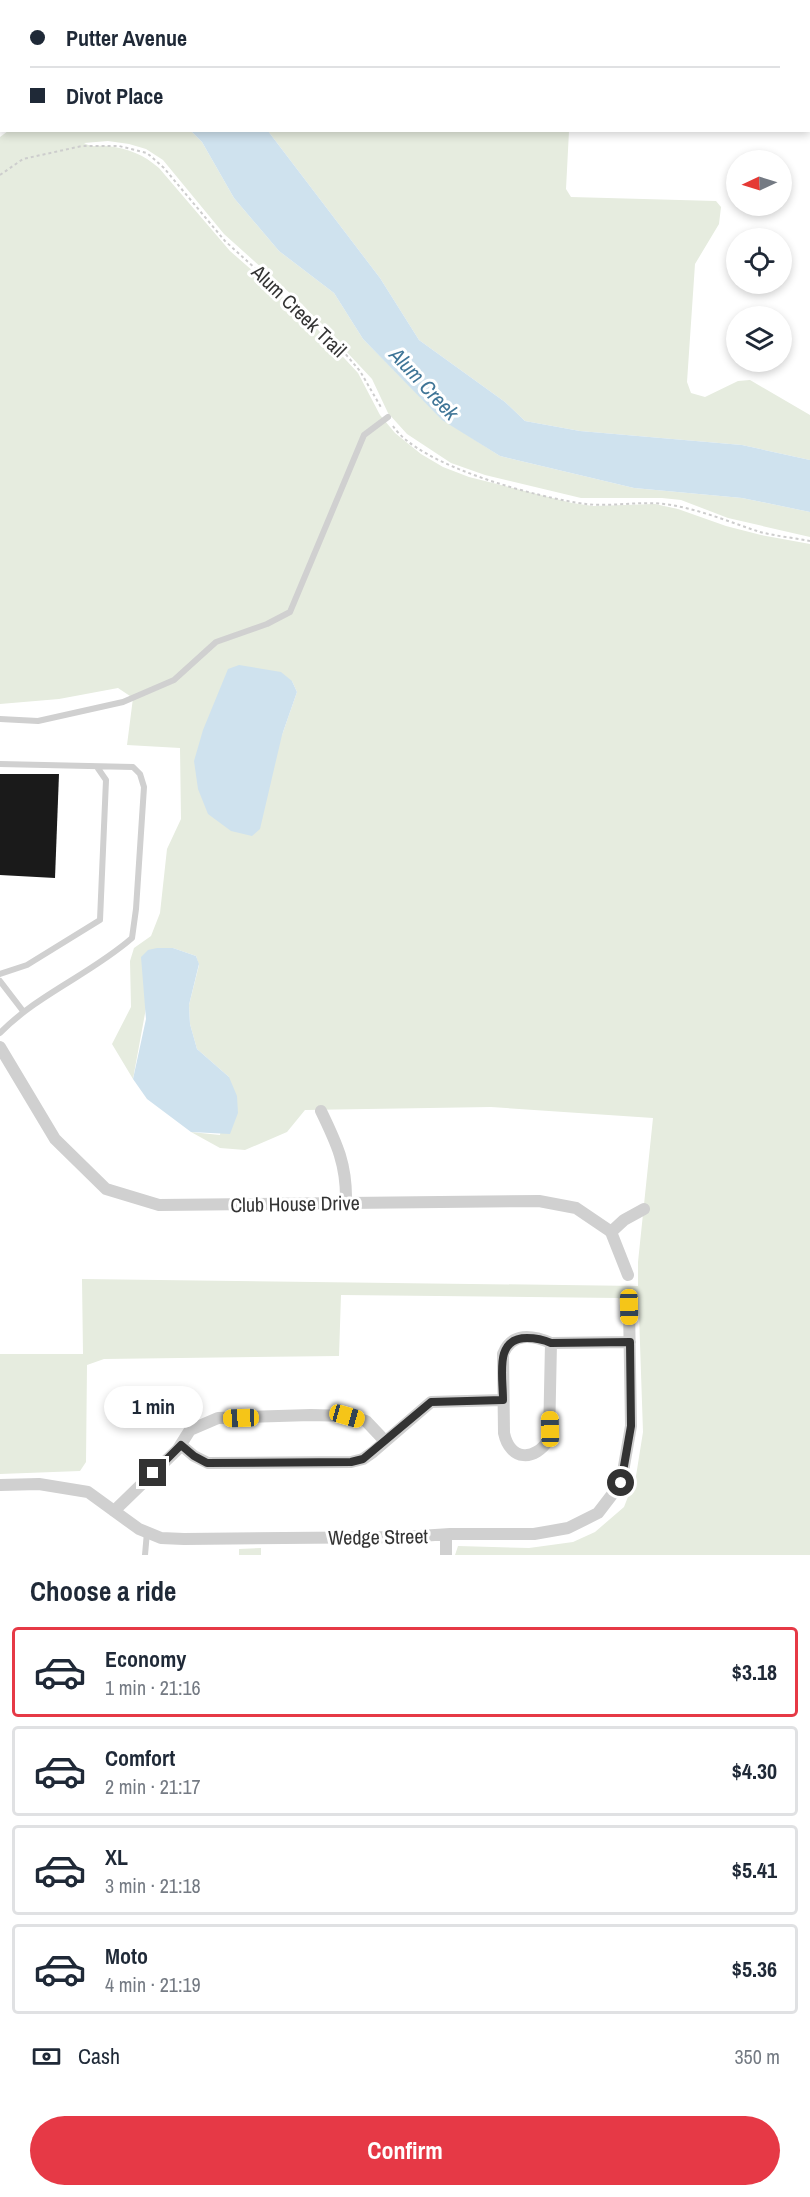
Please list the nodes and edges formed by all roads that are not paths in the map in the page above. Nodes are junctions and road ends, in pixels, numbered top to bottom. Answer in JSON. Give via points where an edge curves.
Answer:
{"nodes":[{"id":1,"x":388,"y":417,"type":"road end"},
{"id":2,"x":0,"y":719,"type":"edge"},
{"id":3,"x":0,"y":764,"type":"edge"},
{"id":4,"x":97,"y":767,"type":"junction"},
{"id":5,"x":0,"y":974,"type":"edge"},
{"id":6,"x":0,"y":981,"type":"edge"},
{"id":7,"x":23,"y":1011,"type":"junction"},
{"id":8,"x":0,"y":1033,"type":"edge"},
{"id":9,"x":0,"y":1047,"type":"edge"},
{"id":10,"x":321,"y":1111,"type":"dead end"},
{"id":11,"x":346,"y":1203,"type":"junction"},
{"id":12,"x":644,"y":1209,"type":"dead end"},
{"id":13,"x":610,"y":1232,"type":"junction"},
{"id":14,"x":628,"y":1275,"type":"dead end"},
{"id":15,"x":629,"y":1307,"type":"dead end"},
{"id":16,"x":630,"y":1342,"type":"junction"},
{"id":17,"x":551,"y":1343,"type":"junction"},
{"id":18,"x":503,"y":1400,"type":"junction"},
{"id":19,"x":384,"y":1440,"type":"junction"},
{"id":20,"x":181,"y":1445,"type":"junction"},
{"id":21,"x":0,"y":1485,"type":"edge"},
{"id":22,"x":114,"y":1511,"type":"junction"},
{"id":23,"x":147,"y":1532,"type":"junction"},
{"id":24,"x":446,"y":1535,"type":"junction"},
{"id":25,"x":145,"y":1555,"type":"edge"},
{"id":26,"x":446,"y":1555,"type":"edge"}],
"edges":[{"from":1,"to":2,"type":"lane","via":[[364,435],[290,612],[216,642],[174,680],[123,702],[38,721]]},
{"from":3,"to":4,"type":"lane"},
{"from":4,"to":5,"type":"lane","via":[[106,780],[100,920],[27,965]]},
{"from":4,"to":7,"type":"lane","via":[[133,767],[144,787],[132,938]]},
{"from":6,"to":7,"type":"lane"},
{"from":7,"to":8,"type":"lane"},
{"from":9,"to":11,"type":"street","name":"Club House Drive","via":[[56,1139],[106,1189],[159,1205]]},
{"from":10,"to":11,"type":"street","via":[[340,1149]]},
{"from":11,"to":13,"type":"street","name":"Club House Drive","via":[[539,1201],[576,1208]]},
{"from":12,"to":13,"type":"street"},
{"from":13,"to":14,"type":"street"},
{"from":15,"to":16,"type":"street","name":"Wedge Street"},
{"from":16,"to":17,"type":"street"},
{"from":16,"to":24,"type":"street","name":"Wedge Street","via":[[631,1426],[621,1483],[598,1513],[568,1528],[534,1534]]},
{"from":17,"to":18,"type":"street","via":[[539,1338],[516,1338],[507,1344],[503,1354]]},
{"from":17,"to":18,"type":"street","via":[[549,1439],[544,1448],[525,1456],[507,1444]]},
{"from":18,"to":19,"type":"street","via":[[431,1402]]},
{"from":19,"to":20,"type":"street","via":[[363,1459],[351,1462],[207,1463]]},
{"from":19,"to":20,"type":"street","via":[[366,1421],[311,1415],[218,1418],[190,1430]]},
{"from":20,"to":22,"type":"street"},
{"from":21,"to":22,"type":"street","name":"Wedge Street","via":[[39,1484],[88,1492]]},
{"from":22,"to":23,"type":"street","name":"Wedge Street"},
{"from":23,"to":24,"type":"street","name":"Wedge Street","via":[[161,1538],[184,1539]]},
{"from":23,"to":25,"type":"lane"},
{"from":24,"to":26,"type":"street"}]}
